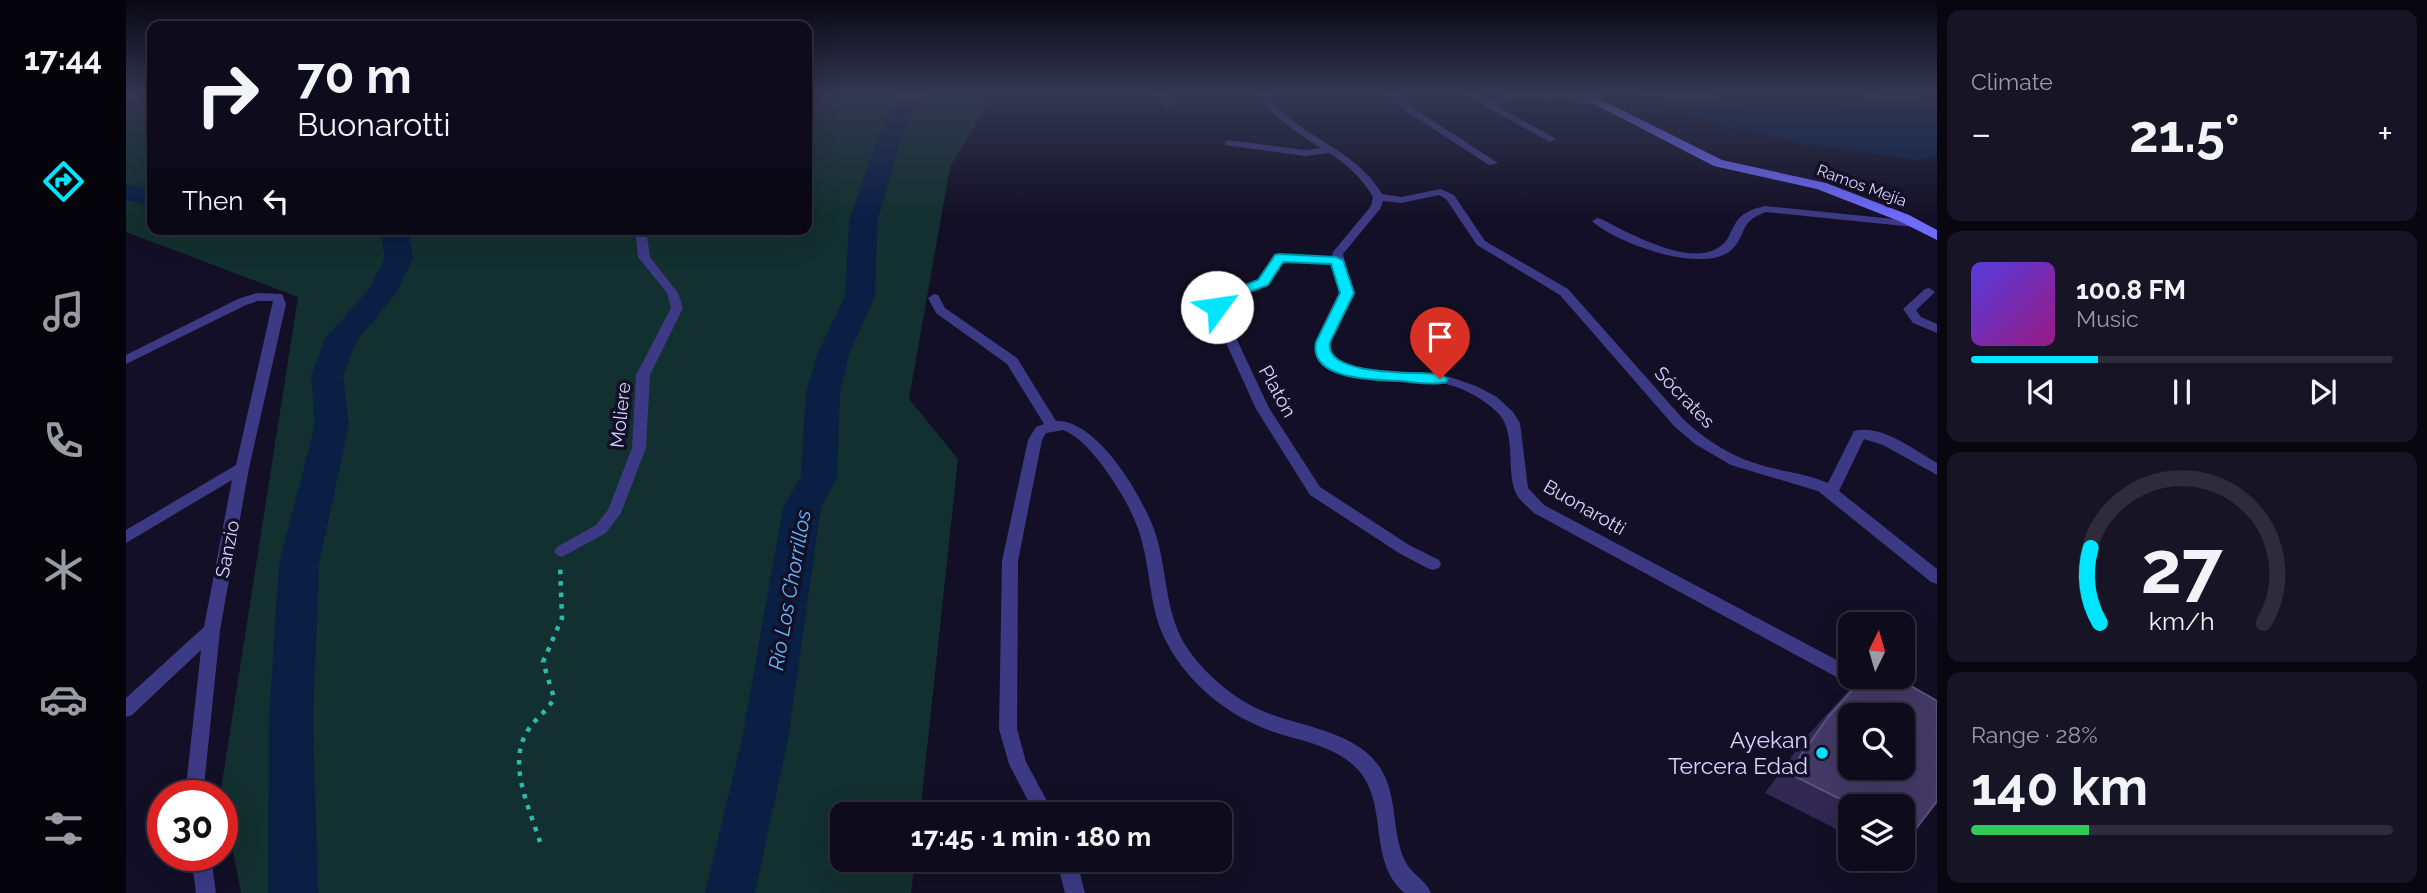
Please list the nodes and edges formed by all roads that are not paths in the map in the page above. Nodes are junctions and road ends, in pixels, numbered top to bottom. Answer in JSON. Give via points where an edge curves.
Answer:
{"nodes":[{"id":1,"x":1310,"y":135,"type":"edge"},
{"id":2,"x":1449,"y":135,"type":"edge"},
{"id":3,"x":1543,"y":135,"type":"edge"},
{"id":4,"x":1661,"y":135,"type":"edge"},
{"id":5,"x":1550,"y":139,"type":"dead end"},
{"id":6,"x":1228,"y":143,"type":"dead end"},
{"id":7,"x":1331,"y":150,"type":"junction"},
{"id":8,"x":1493,"y":163,"type":"dead end"},
{"id":9,"x":1378,"y":197,"type":"junction"},
{"id":10,"x":1597,"y":221,"type":"dead end"},
{"id":11,"x":1914,"y":224,"type":"junction"},
{"id":12,"x":641,"y":235,"type":"edge"},
{"id":13,"x":1937,"y":236,"type":"edge"},
{"id":14,"x":1336,"y":260,"type":"junction"},
{"id":15,"x":1928,"y":292,"type":"dead end"},
{"id":16,"x":934,"y":298,"type":"dead end"},
{"id":17,"x":1937,"y":329,"type":"edge"},
{"id":18,"x":126,"y":360,"type":"edge"},
{"id":19,"x":1052,"y":425,"type":"junction"},
{"id":20,"x":242,"y":467,"type":"junction"},
{"id":21,"x":1937,"y":470,"type":"edge"},
{"id":22,"x":1831,"y":492,"type":"junction"},
{"id":23,"x":126,"y":537,"type":"edge"},
{"id":24,"x":562,"y":551,"type":"road end"},
{"id":25,"x":1433,"y":564,"type":"dead end"},
{"id":26,"x":1937,"y":578,"type":"edge"},
{"id":27,"x":212,"y":630,"type":"junction"},
{"id":28,"x":1838,"y":670,"type":"edge"},
{"id":29,"x":126,"y":709,"type":"edge"},
{"id":30,"x":196,"y":780,"type":"edge"},
{"id":31,"x":1039,"y":802,"type":"edge"},
{"id":32,"x":203,"y":871,"type":"edge"},
{"id":33,"x":1069,"y":872,"type":"edge"},
{"id":34,"x":206,"y":893,"type":"edge"},
{"id":35,"x":1074,"y":893,"type":"edge"},
{"id":36,"x":1421,"y":893,"type":"edge"}],
"edges":[{"from":1,"to":7,"type":"street"},
{"from":2,"to":8,"type":"street"},
{"from":3,"to":5,"type":"street"},
{"from":4,"to":11,"type":"street","name":"Ramos Mejía","via":[[1718,163],[1821,186]]},
{"from":6,"to":7,"type":"street","via":[[1305,153]]},
{"from":7,"to":9,"type":"street","via":[[1370,180]]},
{"from":9,"to":14,"type":"street","via":[[1376,207],[1339,248]]},
{"from":9,"to":22,"type":"street","name":"Sócrates","via":[[1401,200],[1441,192],[1450,197],[1481,243],[1564,292],[1700,443],[1758,470],[1814,482]]},
{"from":10,"to":11,"type":"street","via":[[1639,243],[1690,255],[1718,254],[1728,247],[1749,214],[1765,209]]},
{"from":11,"to":13,"type":"street","name":"Ramos Mejía"},
{"from":12,"to":24,"type":"street","name":"Moliere","via":[[645,258],[676,299],[677,308],[643,375],[639,448],[614,513],[601,529]]},
{"from":14,"to":25,"type":"street","name":"Platón","via":[[1279,258],[1263,282],[1220,299],[1218,312],[1263,409],[1315,491]]},
{"from":14,"to":28,"type":"street","name":"Buonarotti","via":[[1347,293],[1323,342],[1329,362],[1350,373],[1440,379],[1500,406],[1513,423],[1521,489],[1539,509]]},
{"from":15,"to":17,"type":"street","via":[[1909,309],[1917,320]]},
{"from":16,"to":19,"type":"street","via":[[940,310],[1012,360]]},
{"from":18,"to":20,"type":"street","name":"Sanzio","via":[[242,302],[278,297]]},
{"from":19,"to":31,"type":"street","via":[[1041,430],[1035,440],[1010,561],[1008,729],[1018,764]]},
{"from":19,"to":36,"type":"street","via":[[1080,432],[1138,507],[1155,559],[1162,610],[1181,653],[1226,699],[1259,718],[1356,754],[1372,771],[1383,799],[1398,872]]},
{"from":20,"to":23,"type":"street"},
{"from":20,"to":27,"type":"street","name":"Sanzio"},
{"from":21,"to":22,"type":"street","via":[[1868,433],[1859,434]]},
{"from":22,"to":26,"type":"street","name":"Sócrates"},
{"from":27,"to":29,"type":"street"},
{"from":27,"to":30,"type":"street","name":"Sanzio"},
{"from":32,"to":34,"type":"street"},
{"from":33,"to":35,"type":"street"}]}
